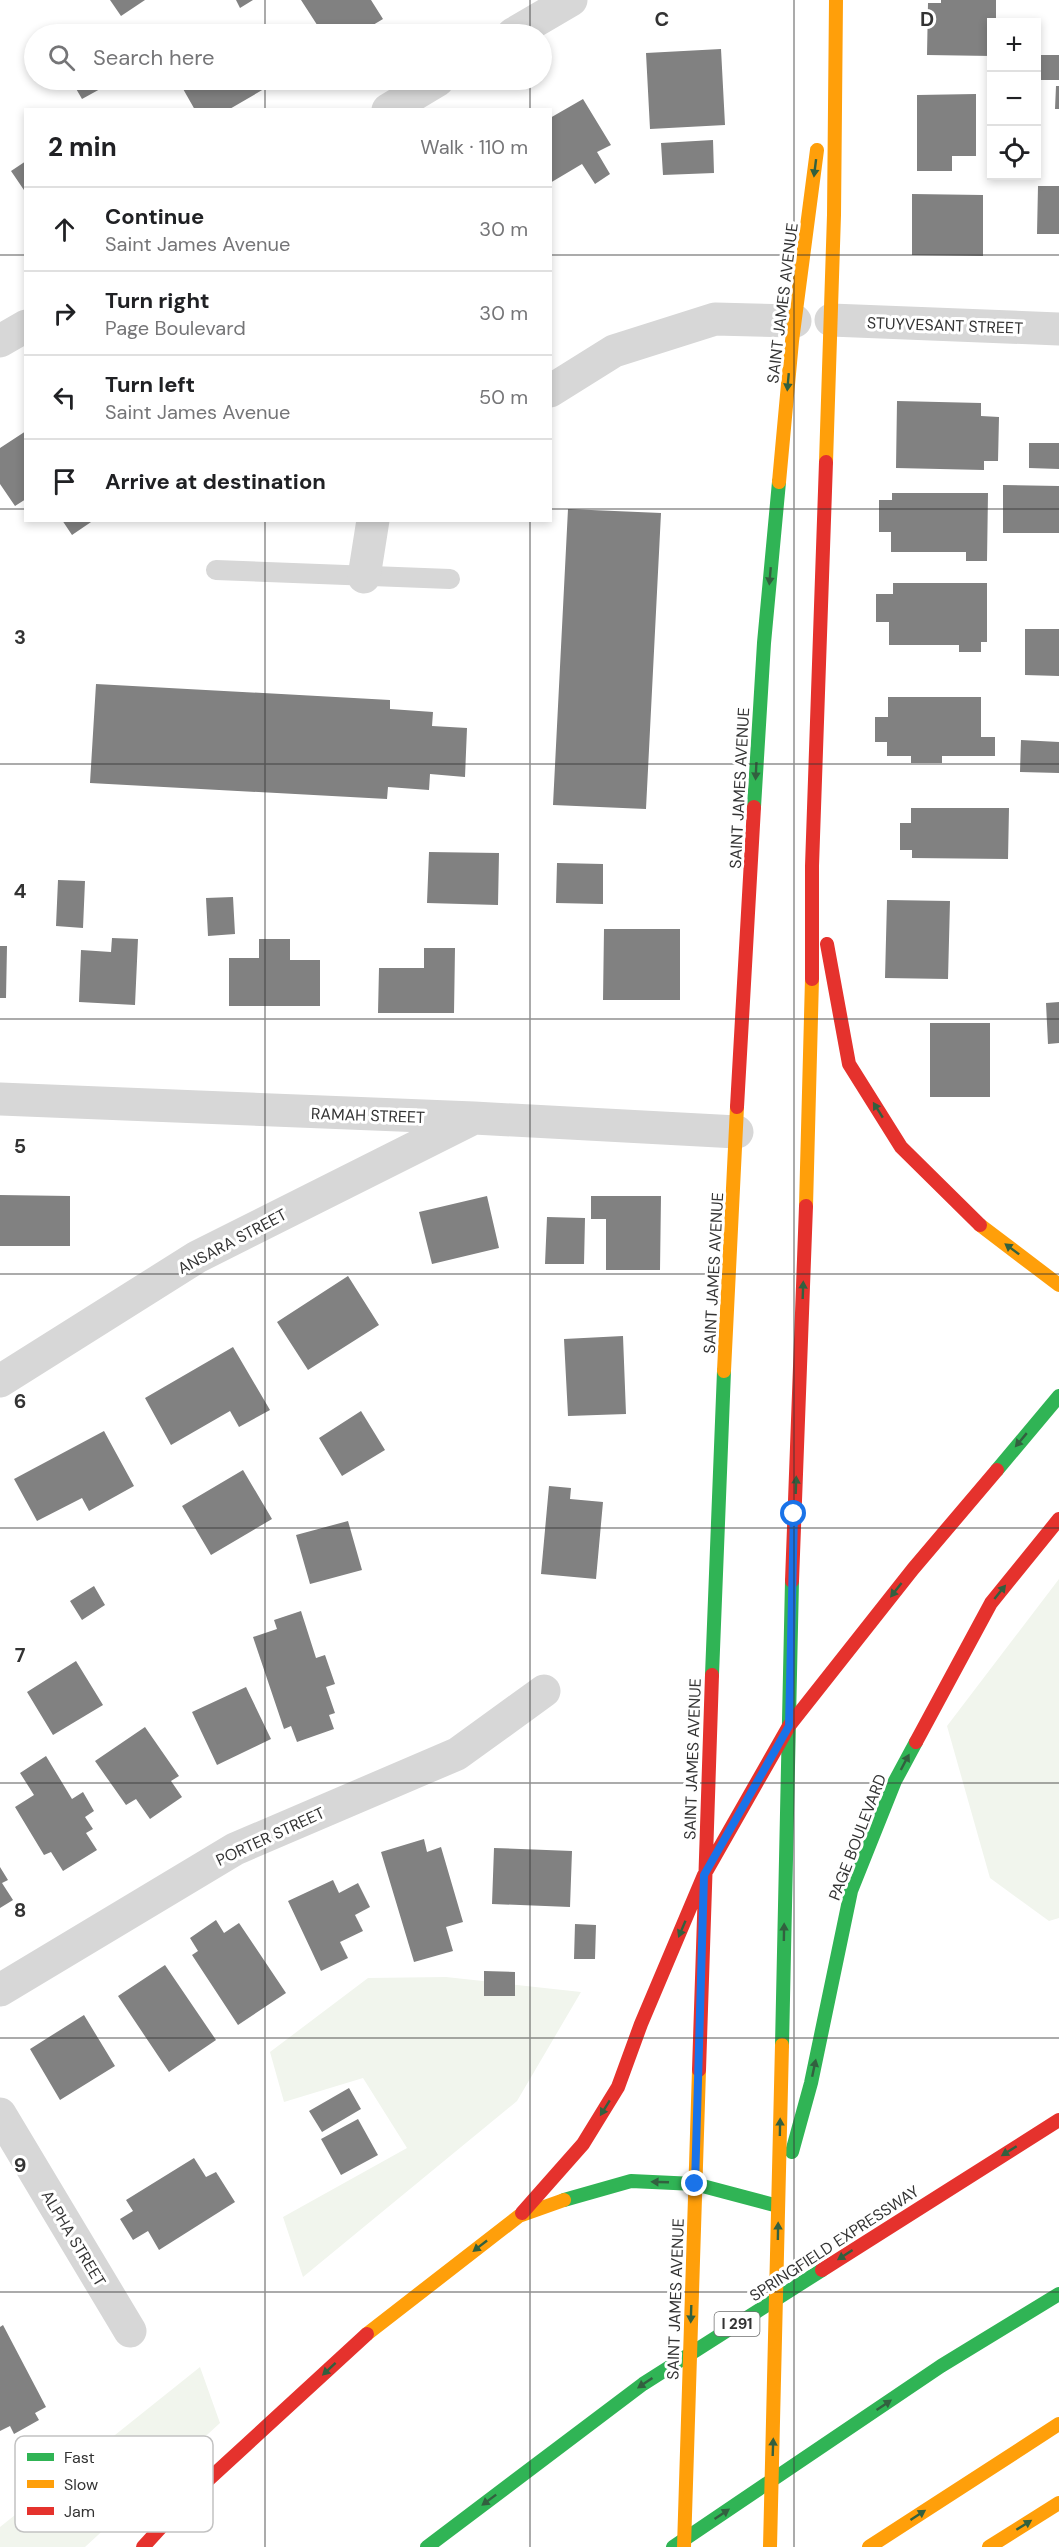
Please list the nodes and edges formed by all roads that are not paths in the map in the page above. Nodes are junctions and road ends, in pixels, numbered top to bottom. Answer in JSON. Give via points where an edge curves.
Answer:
{"nodes":[{"id":1,"x":571,"y":0,"type":"edge"},
{"id":2,"x":836,"y":3,"type":"edge"},
{"id":3,"x":530,"y":24,"type":"edge"},
{"id":4,"x":421,"y":90,"type":"edge"},
{"id":5,"x":391,"y":108,"type":"edge"},
{"id":6,"x":831,"y":320,"type":"junction"},
{"id":7,"x":795,"y":321,"type":"junction"},
{"id":8,"x":24,"y":327,"type":"edge"},
{"id":9,"x":1059,"y":329,"type":"edge"},
{"id":10,"x":0,"y":341,"type":"edge"},
{"id":11,"x":552,"y":390,"type":"edge"},
{"id":12,"x":373,"y":522,"type":"edge"},
{"id":13,"x":216,"y":570,"type":"dead end"},
{"id":14,"x":364,"y":577,"type":"junction"},
{"id":15,"x":450,"y":579,"type":"dead end"},
{"id":16,"x":812,"y":866,"type":"junction"},
{"id":17,"x":0,"y":1099,"type":"edge"},
{"id":18,"x":474,"y":1118,"type":"junction"},
{"id":19,"x":737,"y":1132,"type":"junction"},
{"id":20,"x":1059,"y":1285,"type":"edge"},
{"id":21,"x":0,"y":1382,"type":"edge"},
{"id":22,"x":1059,"y":1396,"type":"edge"},
{"id":23,"x":1059,"y":1519,"type":"edge"},
{"id":24,"x":544,"y":1691,"type":"dead end"},
{"id":25,"x":789,"y":1726,"type":"junction"},
{"id":26,"x":704,"y":1875,"type":"junction"},
{"id":27,"x":0,"y":1990,"type":"edge"},
{"id":28,"x":0,"y":2114,"type":"edge"},
{"id":29,"x":1059,"y":2120,"type":"edge"},
{"id":30,"x":695,"y":2184,"type":"junction"},
{"id":31,"x":778,"y":2206,"type":"junction"},
{"id":32,"x":519,"y":2216,"type":"junction"},
{"id":33,"x":1059,"y":2294,"type":"edge"},
{"id":34,"x":130,"y":2331,"type":"dead end"},
{"id":35,"x":1059,"y":2424,"type":"edge"},
{"id":36,"x":213,"y":2475,"type":"edge"},
{"id":37,"x":1059,"y":2503,"type":"edge"},
{"id":38,"x":157,"y":2532,"type":"edge"},
{"id":39,"x":143,"y":2547,"type":"edge"},
{"id":40,"x":427,"y":2547,"type":"edge"},
{"id":41,"x":673,"y":2547,"type":"edge"},
{"id":42,"x":684,"y":2547,"type":"edge"},
{"id":43,"x":770,"y":2547,"type":"edge"},
{"id":44,"x":869,"y":2547,"type":"edge"},
{"id":45,"x":989,"y":2547,"type":"edge"}],
"edges":[{"from":1,"to":3,"type":"street"},
{"from":2,"to":6,"type":"main road","name":"SAINT JAMES AVENUE"},
{"from":2,"to":7,"type":"main road","name":"SAINT JAMES AVENUE","one_way":true},
{"from":4,"to":5,"type":"street"},
{"from":6,"to":9,"type":"street","name":"STUYVESANT STREET"},
{"from":6,"to":16,"type":"main road","name":"SAINT JAMES AVENUE"},
{"from":7,"to":11,"type":"street","via":[[715,319],[615,351]]},
{"from":7,"to":19,"type":"main road","name":"SAINT JAMES AVENUE","one_way":true,"via":[[764,643]]},
{"from":8,"to":10,"type":"street"},
{"from":12,"to":14,"type":"street"},
{"from":13,"to":14,"type":"lane"},
{"from":14,"to":15,"type":"lane"},
{"from":20,"to":16,"type":"main road","one_way":true,"via":[[972,1219],[901,1147],[849,1064]]},
{"from":25,"to":16,"type":"main road","name":"SAINT JAMES AVENUE","one_way":true,"via":[[812,1034]]},
{"from":17,"to":18,"type":"street","name":"RAMAH STREET"},
{"from":18,"to":19,"type":"street","name":"RAMAH STREET"},
{"from":18,"to":21,"type":"street","name":"ANSARA STREET","via":[[197,1257]]},
{"from":19,"to":26,"type":"main road","name":"SAINT JAMES AVENUE"},
{"from":22,"to":25,"type":"main road","one_way":true,"via":[[913,1569]]},
{"from":31,"to":23,"type":"main road","name":"PAGE BOULEVARD","one_way":true,"via":[[811,2083],[851,1891],[895,1781],[991,1603]]},
{"from":24,"to":27,"type":"street","name":"PORTER STREET","via":[[457,1754],[235,1849]]},
{"from":25,"to":26,"type":"main road"},
{"from":31,"to":25,"type":"main road","name":"SAINT JAMES AVENUE","one_way":true},
{"from":26,"to":30,"type":"main road","name":"SAINT JAMES AVENUE"},
{"from":26,"to":32,"type":"main road","one_way":true,"via":[[618,2087],[583,2144]]},
{"from":28,"to":34,"type":"street","name":"ALPHA STREET"},
{"from":29,"to":40,"type":"main road","name":"SPRINGFIELD EXPRESSWAY","number":"I 291","one_way":true,"via":[[643,2384]]},
{"from":30,"to":31,"type":"main road"},
{"from":30,"to":32,"type":"main road","one_way":true,"via":[[631,2181]]},
{"from":30,"to":42,"type":"main road","name":"SAINT JAMES AVENUE","one_way":true},
{"from":43,"to":31,"type":"main road","name":"SAINT JAMES AVENUE","one_way":true},
{"from":32,"to":36,"type":"main road","one_way":true,"via":[[374,2328]]},
{"from":41,"to":33,"type":"main road","one_way":true,"via":[[941,2366]]},
{"from":44,"to":35,"type":"main road","one_way":true},
{"from":45,"to":37,"type":"main road","one_way":true},
{"from":38,"to":39,"type":"main road","one_way":true}]}
